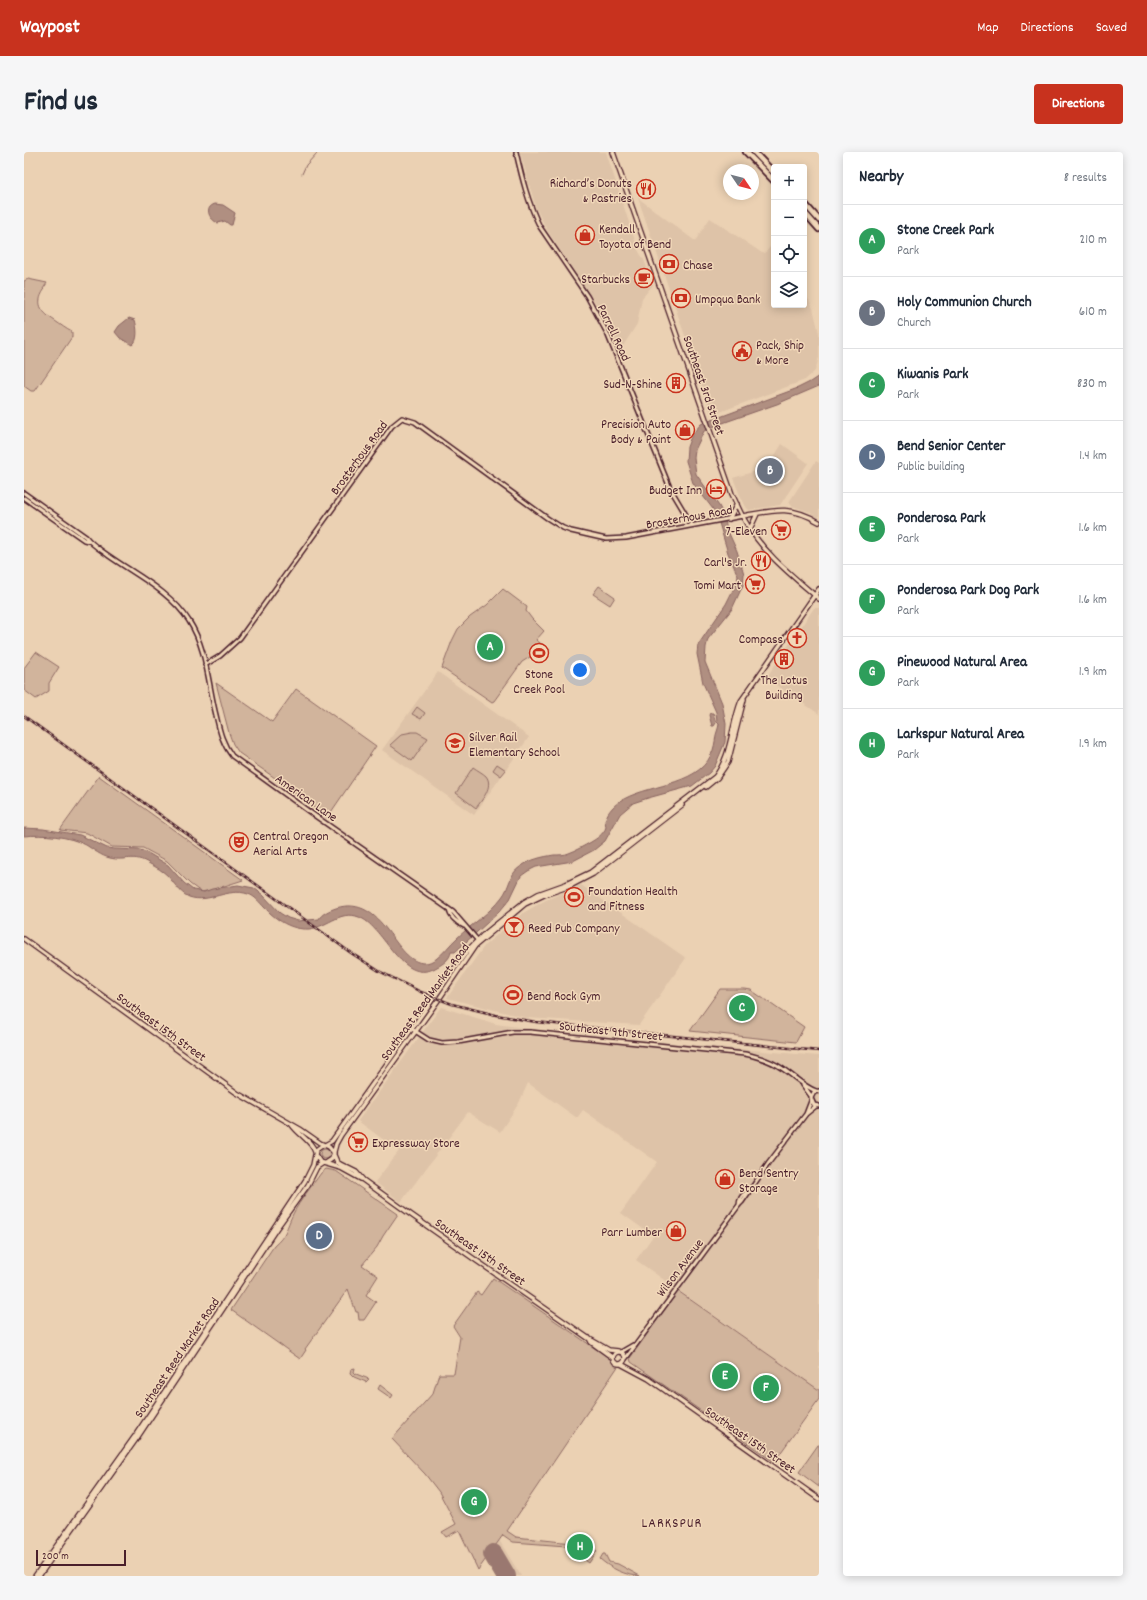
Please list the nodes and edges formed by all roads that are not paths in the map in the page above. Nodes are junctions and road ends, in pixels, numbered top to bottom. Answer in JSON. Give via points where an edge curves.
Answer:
{"nodes":[{"id":1,"x":516,"y":152,"type":"edge"},
{"id":2,"x":613,"y":152,"type":"edge"},
{"id":3,"x":746,"y":152,"type":"edge"},
{"id":4,"x":754,"y":152,"type":"edge"},
{"id":5,"x":771,"y":170,"type":"edge"},
{"id":6,"x":771,"y":178,"type":"edge"},
{"id":7,"x":807,"y":207,"type":"edge"},
{"id":8,"x":807,"y":215,"type":"edge"},
{"id":9,"x":819,"y":220,"type":"edge"},
{"id":10,"x":819,"y":229,"type":"edge"},
{"id":11,"x":24,"y":493,"type":"edge"},
{"id":12,"x":24,"y":498,"type":"edge"},
{"id":13,"x":737,"y":504,"type":"junction"},
{"id":14,"x":757,"y":514,"type":"junction"},
{"id":15,"x":743,"y":516,"type":"junction"},
{"id":16,"x":728,"y":519,"type":"junction"},
{"id":17,"x":819,"y":522,"type":"edge"},
{"id":18,"x":692,"y":525,"type":"junction"},
{"id":19,"x":750,"y":529,"type":"junction"},
{"id":20,"x":88,"y":541,"type":"junction"},
{"id":21,"x":819,"y":590,"type":"edge"},
{"id":22,"x":815,"y":596,"type":"junction"},
{"id":23,"x":819,"y":600,"type":"edge"},
{"id":24,"x":205,"y":665,"type":"junction"},
{"id":25,"x":24,"y":939,"type":"edge"},
{"id":26,"x":477,"y":940,"type":"junction"},
{"id":27,"x":414,"y":1030,"type":"junction"},
{"id":28,"x":803,"y":1085,"type":"junction"},
{"id":29,"x":818,"y":1091,"type":"edge"},
{"id":30,"x":811,"y":1096,"type":"junction"},
{"id":31,"x":811,"y":1101,"type":"junction"},
{"id":32,"x":818,"y":1106,"type":"edge"},
{"id":33,"x":806,"y":1114,"type":"junction"},
{"id":34,"x":291,"y":1124,"type":"junction"},
{"id":35,"x":324,"y":1145,"type":"junction"},
{"id":36,"x":315,"y":1154,"type":"junction"},
{"id":37,"x":334,"y":1154,"type":"junction"},
{"id":38,"x":325,"y":1163,"type":"junction"},
{"id":39,"x":363,"y":1180,"type":"junction"},
{"id":40,"x":588,"y":1338,"type":"junction"},
{"id":41,"x":636,"y":1342,"type":"junction"},
{"id":42,"x":620,"y":1352,"type":"junction"},
{"id":43,"x":613,"y":1358,"type":"junction"},
{"id":44,"x":626,"y":1359,"type":"junction"},
{"id":45,"x":621,"y":1364,"type":"junction"},
{"id":46,"x":631,"y":1368,"type":"junction"},
{"id":47,"x":819,"y":1499,"type":"edge"},
{"id":48,"x":35,"y":1576,"type":"edge"},
{"id":49,"x":39,"y":1576,"type":"edge"}],
"edges":[{"from":1,"to":18,"type":"street","name":"Parrell Road","via":[[528,198],[540,227],[599,316],[670,488]]},
{"from":2,"to":13,"type":"main road","name":"Southeast 3rd Street"},
{"from":3,"to":6,"type":"highway"},
{"from":4,"to":5,"type":"highway"},
{"from":7,"to":9,"type":"highway"},
{"from":8,"to":10,"type":"highway"},
{"from":11,"to":20,"type":"street"},
{"from":12,"to":20,"type":"street"},
{"from":13,"to":15,"type":"main road","name":"Southeast 3rd Street"},
{"from":13,"to":16,"type":"main road"},
{"from":14,"to":15,"type":"main road"},
{"from":14,"to":17,"type":"main road","via":[[793,510]]},
{"from":14,"to":19,"type":"main road"},
{"from":15,"to":16,"type":"street","name":"Brosterhous Road"},
{"from":15,"to":19,"type":"main road","name":"Southeast 3rd Street"},
{"from":16,"to":18,"type":"street","name":"Brosterhous Road"},
{"from":18,"to":24,"type":"street","name":"Brosterhous Road","via":[[606,540],[567,530],[415,422],[402,418],[392,426],[240,638],[220,656]]},
{"from":19,"to":22,"type":"main road","name":"Southeast 3rd Street","via":[[775,559]]},
{"from":20,"to":24,"type":"street","via":[[177,605],[194,631]]},
{"from":21,"to":22,"type":"main road","name":"Southeast Reed Market Road"},
{"from":22,"to":23,"type":"main road","name":"Southeast 3rd Street"},
{"from":22,"to":26,"type":"main road","name":"Southeast Reed Market Road","via":[[741,701],[724,764],[710,781],[591,872],[524,902]]},
{"from":24,"to":26,"type":"street","name":"American Lane","via":[[220,733],[225,747],[232,756],[311,814],[434,898]]},
{"from":25,"to":34,"type":"main road","name":"Southeast 15th Street","via":[[237,1093]]},
{"from":26,"to":27,"type":"main road","name":"Southeast Reed Market Road"},
{"from":27,"to":28,"type":"street","name":"Southeast 9th Street","via":[[429,1040],[442,1043],[509,1032],[530,1032],[739,1053],[774,1063]]},
{"from":27,"to":35,"type":"main road","name":"Southeast Reed Market Road","via":[[332,1141]]},
{"from":27,"to":37,"type":"main road","name":"Southeast Reed Market Road","via":[[341,1135]]},
{"from":28,"to":29,"type":"street","name":"Southeast 9th Street"},
{"from":28,"to":30,"type":"street","name":"Southeast 9th Street"},
{"from":29,"to":30,"type":"street"},
{"from":30,"to":31,"type":"street"},
{"from":31,"to":32,"type":"street"},
{"from":31,"to":33,"type":"street","name":"Wilson Avenue"},
{"from":32,"to":33,"type":"street","name":"Wilson Avenue"},
{"from":33,"to":41,"type":"street","name":"Wilson Avenue"},
{"from":34,"to":35,"type":"main road","name":"Southeast 15th Street"},
{"from":34,"to":36,"type":"main road","name":"Southeast 15th Street","via":[[312,1144]]},
{"from":35,"to":36,"type":"main road","name":"Southeast Reed Market Road","via":[[318,1147]]},
{"from":35,"to":37,"type":"main road","name":"Southeast 15th Street"},
{"from":36,"to":38,"type":"main road","name":"Southeast 15th Street","via":[[318,1160]]},
{"from":36,"to":48,"type":"main road","name":"Southeast Reed Market Road","via":[[305,1181],[122,1454]]},
{"from":37,"to":38,"type":"main road","name":"Southeast Reed Market Road","via":[[332,1159]]},
{"from":37,"to":39,"type":"main road","name":"Southeast 15th Street","via":[[337,1162],[356,1172]]},
{"from":38,"to":39,"type":"main road","name":"Southeast 15th Street"},
{"from":38,"to":49,"type":"main road","name":"Southeast Reed Market Road","via":[[317,1167],[308,1185],[137,1438]]},
{"from":39,"to":40,"type":"main road","name":"Southeast 15th Street"},
{"from":40,"to":42,"type":"main road","name":"Southeast 15th Street","via":[[609,1350]]},
{"from":40,"to":43,"type":"main road","name":"Southeast 15th Street"},
{"from":41,"to":42,"type":"street","name":"Wilson Avenue"},
{"from":41,"to":44,"type":"street","name":"Wilson Avenue"},
{"from":42,"to":43,"type":"main road","via":[[614,1354]]},
{"from":42,"to":44,"type":"main road"},
{"from":43,"to":45,"type":"main road"},
{"from":44,"to":45,"type":"main road"},
{"from":44,"to":46,"type":"main road","name":"Southeast 15th Street"},
{"from":45,"to":46,"type":"main road","name":"Southeast 15th Street"},
{"from":46,"to":47,"type":"main road","name":"Southeast 15th Street"}]}
